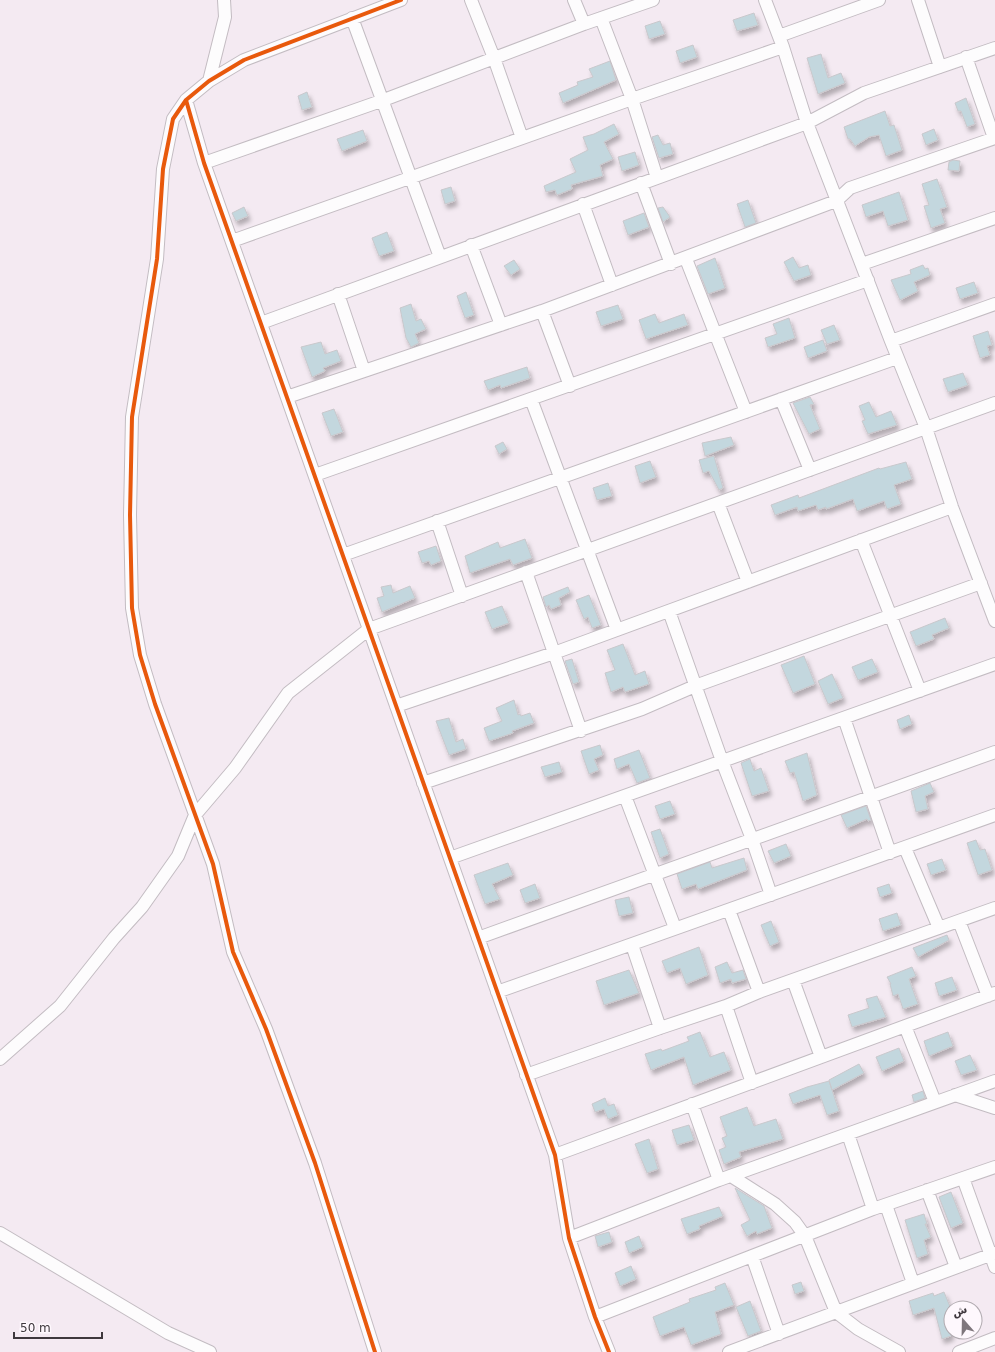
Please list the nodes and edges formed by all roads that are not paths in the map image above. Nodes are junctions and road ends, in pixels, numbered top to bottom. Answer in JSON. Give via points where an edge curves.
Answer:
{"nodes":[{"id":1,"x":224,"y":0,"type":"edge"},
{"id":2,"x":401,"y":0,"type":"edge"},
{"id":3,"x":471,"y":0,"type":"edge"},
{"id":4,"x":574,"y":0,"type":"edge"},
{"id":5,"x":654,"y":0,"type":"edge"},
{"id":6,"x":765,"y":0,"type":"edge"},
{"id":7,"x":879,"y":0,"type":"edge"},
{"id":8,"x":918,"y":0,"type":"edge"},
{"id":9,"x":352,"y":18,"type":"junction"},
{"id":10,"x":601,"y":18,"type":"junction"},
{"id":11,"x":584,"y":24,"type":"junction"},
{"id":12,"x":781,"y":41,"type":"junction"},
{"id":13,"x":995,"y":48,"type":"edge"},
{"id":14,"x":966,"y":57,"type":"junction"},
{"id":15,"x":494,"y":58,"type":"junction"},
{"id":16,"x":940,"y":67,"type":"junction"},
{"id":17,"x":209,"y":81,"type":"junction"},
{"id":18,"x":632,"y":99,"type":"junction"},
{"id":19,"x":186,"y":100,"type":"junction"},
{"id":20,"x":381,"y":101,"type":"junction"},
{"id":21,"x":807,"y":122,"type":"junction"},
{"id":22,"x":522,"y":138,"type":"junction"},
{"id":23,"x":994,"y":138,"type":"edge"},
{"id":24,"x":204,"y":163,"type":"junction"},
{"id":25,"x":410,"y":178,"type":"junction"},
{"id":26,"x":657,"y":178,"type":"junction"},
{"id":27,"x":641,"y":183,"type":"junction"},
{"id":28,"x":836,"y":201,"type":"junction"},
{"id":29,"x":583,"y":204,"type":"junction"},
{"id":30,"x":995,"y":218,"type":"edge"},
{"id":31,"x":232,"y":241,"type":"junction"},
{"id":32,"x":471,"y":245,"type":"junction"},
{"id":33,"x":440,"y":257,"type":"junction"},
{"id":34,"x":686,"y":259,"type":"junction"},
{"id":35,"x":671,"y":264,"type":"junction"},
{"id":36,"x":862,"y":264,"type":"junction"},
{"id":37,"x":868,"y":280,"type":"junction"},
{"id":38,"x":612,"y":284,"type":"junction"},
{"id":39,"x":338,"y":294,"type":"junction"},
{"id":40,"x":995,"y":304,"type":"edge"},
{"id":41,"x":542,"y":311,"type":"junction"},
{"id":42,"x":261,"y":323,"type":"junction"},
{"id":43,"x":501,"y":325,"type":"junction"},
{"id":44,"x":716,"y":334,"type":"junction"},
{"id":45,"x":890,"y":341,"type":"junction"},
{"id":46,"x":897,"y":358,"type":"junction"},
{"id":47,"x":364,"y":371,"type":"junction"},
{"id":48,"x":570,"y":386,"type":"junction"},
{"id":49,"x":287,"y":398,"type":"junction"},
{"id":50,"x":531,"y":399,"type":"junction"},
{"id":51,"x":781,"y":399,"type":"junction"},
{"id":52,"x":995,"y":403,"type":"edge"},
{"id":53,"x":746,"y":412,"type":"junction"},
{"id":54,"x":926,"y":428,"type":"junction"},
{"id":55,"x":810,"y":470,"type":"junction"},
{"id":56,"x":315,"y":475,"type":"junction"},
{"id":57,"x":559,"y":478,"type":"junction"},
{"id":58,"x":718,"y":503,"type":"junction"},
{"id":59,"x":952,"y":507,"type":"junction"},
{"id":60,"x":437,"y":521,"type":"junction"},
{"id":61,"x":861,"y":540,"type":"junction"},
{"id":62,"x":588,"y":550,"type":"junction"},
{"id":63,"x":343,"y":555,"type":"junction"},
{"id":64,"x":526,"y":572,"type":"junction"},
{"id":65,"x":748,"y":582,"type":"junction"},
{"id":66,"x":981,"y":583,"type":"junction"},
{"id":67,"x":462,"y":596,"type":"junction"},
{"id":68,"x":669,"y":610,"type":"junction"},
{"id":69,"x":891,"y":616,"type":"junction"},
{"id":70,"x":995,"y":621,"type":"edge"},
{"id":71,"x":369,"y":629,"type":"junction"},
{"id":72,"x":617,"y":630,"type":"junction"},
{"id":73,"x":554,"y":653,"type":"junction"},
{"id":74,"x":995,"y":664,"type":"edge"},
{"id":75,"x":695,"y":686,"type":"junction"},
{"id":76,"x":920,"y":691,"type":"junction"},
{"id":77,"x":396,"y":706,"type":"junction"},
{"id":78,"x":844,"y":718,"type":"junction"},
{"id":79,"x":581,"y":731,"type":"junction"},
{"id":80,"x":995,"y":752,"type":"edge"},
{"id":81,"x":722,"y":761,"type":"junction"},
{"id":82,"x":423,"y":783,"type":"junction"},
{"id":83,"x":625,"y":796,"type":"junction"},
{"id":84,"x":871,"y":797,"type":"junction"},
{"id":85,"x":195,"y":815,"type":"junction"},
{"id":86,"x":995,"y":815,"type":"edge"},
{"id":87,"x":752,"y":839,"type":"junction"},
{"id":88,"x":905,"y":848,"type":"junction"},
{"id":89,"x":890,"y":852,"type":"junction"},
{"id":90,"x":450,"y":858,"type":"junction"},
{"id":91,"x":655,"y":875,"type":"junction"},
{"id":92,"x":771,"y":895,"type":"junction"},
{"id":93,"x":995,"y":908,"type":"edge"},
{"id":94,"x":729,"y":910,"type":"junction"},
{"id":95,"x":959,"y":921,"type":"junction"},
{"id":96,"x":675,"y":928,"type":"junction"},
{"id":97,"x":939,"y":928,"type":"junction"},
{"id":98,"x":478,"y":938,"type":"junction"},
{"id":99,"x":632,"y":945,"type":"junction"},
{"id":100,"x":793,"y":980,"type":"junction"},
{"id":101,"x":497,"y":992,"type":"junction"},
{"id":102,"x":759,"y":992,"type":"junction"},
{"id":103,"x":991,"y":994,"type":"edge"},
{"id":104,"x":726,"y":1006,"type":"junction"},
{"id":105,"x":905,"y":1026,"type":"junction"},
{"id":106,"x":660,"y":1028,"type":"junction"},
{"id":107,"x":821,"y":1057,"type":"junction"},
{"id":108,"x":0,"y":1060,"type":"edge"},
{"id":109,"x":526,"y":1076,"type":"junction"},
{"id":110,"x":995,"y":1081,"type":"edge"},
{"id":111,"x":752,"y":1083,"type":"junction"},
{"id":112,"x":955,"y":1095,"type":"junction"},
{"id":113,"x":935,"y":1102,"type":"junction"},
{"id":114,"x":692,"y":1104,"type":"junction"},
{"id":115,"x":995,"y":1108,"type":"edge"},
{"id":116,"x":848,"y":1134,"type":"junction"},
{"id":117,"x":555,"y":1155,"type":"junction"},
{"id":118,"x":995,"y":1166,"type":"edge"},
{"id":119,"x":731,"y":1176,"type":"junction"},
{"id":120,"x":963,"y":1178,"type":"junction"},
{"id":121,"x":719,"y":1180,"type":"junction"},
{"id":122,"x":927,"y":1190,"type":"junction"},
{"id":123,"x":886,"y":1205,"type":"junction"},
{"id":124,"x":873,"y":1209,"type":"junction"},
{"id":125,"x":0,"y":1233,"type":"edge"},
{"id":126,"x":805,"y":1236,"type":"junction"},
{"id":127,"x":569,"y":1238,"type":"junction"},
{"id":128,"x":993,"y":1253,"type":"edge"},
{"id":129,"x":752,"y":1256,"type":"junction"},
{"id":130,"x":956,"y":1267,"type":"junction"},
{"id":131,"x":995,"y":1267,"type":"edge"},
{"id":132,"x":913,"y":1283,"type":"junction"},
{"id":133,"x":836,"y":1312,"type":"junction"},
{"id":134,"x":595,"y":1317,"type":"junction"},
{"id":135,"x":779,"y":1334,"type":"junction"},
{"id":136,"x":995,"y":1338,"type":"edge"},
{"id":137,"x":210,"y":1352,"type":"edge"},
{"id":138,"x":375,"y":1352,"type":"edge"},
{"id":139,"x":609,"y":1352,"type":"edge"},
{"id":140,"x":728,"y":1352,"type":"edge"},
{"id":141,"x":899,"y":1352,"type":"edge"},
{"id":142,"x":962,"y":1352,"type":"edge"}],
"edges":[{"from":1,"to":17,"type":"street","via":[[225,17]]},
{"from":2,"to":9,"type":"street"},
{"from":3,"to":15,"type":"street"},
{"from":4,"to":11,"type":"street"},
{"from":5,"to":10,"type":"street"},
{"from":6,"to":12,"type":"street"},
{"from":7,"to":12,"type":"street"},
{"from":8,"to":16,"type":"street"},
{"from":9,"to":17,"type":"street","via":[[244,60]]},
{"from":9,"to":20,"type":"street"},
{"from":10,"to":11,"type":"street"},
{"from":10,"to":18,"type":"street"},
{"from":11,"to":15,"type":"street"},
{"from":12,"to":18,"type":"street"},
{"from":12,"to":21,"type":"street"},
{"from":13,"to":14,"type":"street"},
{"from":14,"to":16,"type":"street"},
{"from":14,"to":23,"type":"street"},
{"from":15,"to":20,"type":"street"},
{"from":15,"to":22,"type":"street"},
{"from":16,"to":21,"type":"street","via":[[864,93]]},
{"from":17,"to":19,"type":"street"},
{"from":18,"to":22,"type":"street"},
{"from":18,"to":26,"type":"street"},
{"from":19,"to":24,"type":"street"},
{"from":19,"to":85,"type":"street","via":[[173,119],[163,169],[157,259],[132,417],[130,515],[132,608],[140,655]]},
{"from":20,"to":24,"type":"street"},
{"from":20,"to":25,"type":"street"},
{"from":21,"to":26,"type":"street"},
{"from":21,"to":28,"type":"street"},
{"from":22,"to":25,"type":"street"},
{"from":23,"to":28,"type":"street","via":[[850,188]]},
{"from":24,"to":31,"type":"street"},
{"from":25,"to":31,"type":"street"},
{"from":25,"to":33,"type":"street"},
{"from":26,"to":27,"type":"street"},
{"from":27,"to":29,"type":"street"},
{"from":27,"to":35,"type":"street"},
{"from":28,"to":34,"type":"street"},
{"from":28,"to":36,"type":"street"},
{"from":29,"to":32,"type":"street"},
{"from":29,"to":38,"type":"street"},
{"from":30,"to":36,"type":"street"},
{"from":31,"to":42,"type":"street"},
{"from":32,"to":33,"type":"street"},
{"from":32,"to":43,"type":"street"},
{"from":33,"to":39,"type":"street"},
{"from":34,"to":35,"type":"street"},
{"from":34,"to":44,"type":"street"},
{"from":35,"to":38,"type":"street"},
{"from":36,"to":37,"type":"street"},
{"from":37,"to":44,"type":"street"},
{"from":37,"to":45,"type":"street"},
{"from":38,"to":41,"type":"street"},
{"from":39,"to":42,"type":"street"},
{"from":39,"to":47,"type":"street"},
{"from":40,"to":45,"type":"street"},
{"from":41,"to":43,"type":"street"},
{"from":41,"to":48,"type":"street"},
{"from":42,"to":49,"type":"street"},
{"from":43,"to":47,"type":"street"},
{"from":44,"to":48,"type":"street"},
{"from":44,"to":53,"type":"street"},
{"from":45,"to":46,"type":"street"},
{"from":46,"to":51,"type":"street"},
{"from":46,"to":54,"type":"street"},
{"from":47,"to":49,"type":"street"},
{"from":48,"to":50,"type":"street"},
{"from":49,"to":56,"type":"street"},
{"from":50,"to":56,"type":"street"},
{"from":50,"to":57,"type":"street"},
{"from":51,"to":53,"type":"street"},
{"from":51,"to":55,"type":"street"},
{"from":52,"to":54,"type":"street"},
{"from":53,"to":57,"type":"street"},
{"from":54,"to":55,"type":"street"},
{"from":54,"to":59,"type":"street"},
{"from":55,"to":58,"type":"street"},
{"from":56,"to":63,"type":"street"},
{"from":57,"to":60,"type":"street"},
{"from":57,"to":62,"type":"street"},
{"from":58,"to":62,"type":"street"},
{"from":58,"to":65,"type":"street"},
{"from":59,"to":61,"type":"street"},
{"from":59,"to":66,"type":"street"},
{"from":60,"to":63,"type":"street"},
{"from":60,"to":67,"type":"street"},
{"from":61,"to":65,"type":"street"},
{"from":61,"to":69,"type":"street"},
{"from":62,"to":64,"type":"street"},
{"from":62,"to":72,"type":"street"},
{"from":63,"to":71,"type":"street"},
{"from":64,"to":67,"type":"street"},
{"from":64,"to":73,"type":"street"},
{"from":65,"to":68,"type":"street"},
{"from":66,"to":69,"type":"street"},
{"from":66,"to":70,"type":"street"},
{"from":67,"to":71,"type":"street"},
{"from":68,"to":72,"type":"street"},
{"from":68,"to":75,"type":"street"},
{"from":69,"to":75,"type":"street"},
{"from":69,"to":76,"type":"street"},
{"from":71,"to":77,"type":"street"},
{"from":71,"to":85,"type":"street","via":[[288,693],[235,768]]},
{"from":72,"to":73,"type":"street"},
{"from":73,"to":77,"type":"street"},
{"from":73,"to":79,"type":"street"},
{"from":74,"to":76,"type":"street"},
{"from":75,"to":79,"type":"street"},
{"from":75,"to":81,"type":"street"},
{"from":76,"to":78,"type":"street"},
{"from":77,"to":82,"type":"street"},
{"from":78,"to":81,"type":"street"},
{"from":78,"to":84,"type":"street"},
{"from":79,"to":82,"type":"street"},
{"from":80,"to":84,"type":"street"},
{"from":81,"to":83,"type":"street"},
{"from":81,"to":87,"type":"street"},
{"from":82,"to":90,"type":"street"},
{"from":83,"to":90,"type":"street"},
{"from":83,"to":91,"type":"street"},
{"from":84,"to":87,"type":"street"},
{"from":84,"to":89,"type":"street"},
{"from":85,"to":108,"type":"street","via":[[178,856],[142,907],[60,1006]]},
{"from":85,"to":138,"type":"street","via":[[213,864],[233,952],[266,1029],[315,1163]]},
{"from":86,"to":88,"type":"street"},
{"from":87,"to":91,"type":"street"},
{"from":87,"to":92,"type":"street"},
{"from":88,"to":89,"type":"street"},
{"from":88,"to":97,"type":"street"},
{"from":89,"to":92,"type":"street"},
{"from":90,"to":98,"type":"street"},
{"from":91,"to":96,"type":"street"},
{"from":91,"to":98,"type":"street"},
{"from":92,"to":94,"type":"street"},
{"from":93,"to":95,"type":"street"},
{"from":94,"to":96,"type":"street"},
{"from":94,"to":102,"type":"street"},
{"from":95,"to":97,"type":"street"},
{"from":95,"to":103,"type":"street"},
{"from":96,"to":99,"type":"street"},
{"from":97,"to":100,"type":"street"},
{"from":98,"to":101,"type":"street"},
{"from":99,"to":101,"type":"street"},
{"from":99,"to":106,"type":"street"},
{"from":100,"to":102,"type":"street"},
{"from":100,"to":107,"type":"street"},
{"from":101,"to":109,"type":"street"},
{"from":102,"to":104,"type":"street"},
{"from":103,"to":105,"type":"street"},
{"from":104,"to":106,"type":"street"},
{"from":104,"to":111,"type":"street"},
{"from":105,"to":107,"type":"street"},
{"from":105,"to":113,"type":"street"},
{"from":106,"to":109,"type":"street"},
{"from":107,"to":111,"type":"street"},
{"from":109,"to":117,"type":"street"},
{"from":110,"to":112,"type":"street"},
{"from":111,"to":114,"type":"street"},
{"from":112,"to":113,"type":"street"},
{"from":112,"to":115,"type":"street"},
{"from":113,"to":116,"type":"street"},
{"from":114,"to":117,"type":"street"},
{"from":114,"to":121,"type":"street"},
{"from":116,"to":119,"type":"street"},
{"from":116,"to":124,"type":"street"},
{"from":117,"to":127,"type":"street"},
{"from":118,"to":120,"type":"street"},
{"from":119,"to":121,"type":"street"},
{"from":119,"to":126,"type":"street","via":[[787,1213]]},
{"from":120,"to":122,"type":"street"},
{"from":120,"to":128,"type":"street"},
{"from":121,"to":127,"type":"street"},
{"from":122,"to":123,"type":"street"},
{"from":122,"to":130,"type":"street"},
{"from":123,"to":124,"type":"street"},
{"from":123,"to":132,"type":"street"},
{"from":124,"to":126,"type":"street"},
{"from":125,"to":137,"type":"street","via":[[168,1333]]},
{"from":126,"to":129,"type":"street"},
{"from":126,"to":133,"type":"street"},
{"from":127,"to":134,"type":"street"},
{"from":128,"to":130,"type":"street"},
{"from":128,"to":131,"type":"street"},
{"from":129,"to":134,"type":"street"},
{"from":129,"to":135,"type":"street"},
{"from":130,"to":132,"type":"street"},
{"from":132,"to":133,"type":"street"},
{"from":133,"to":135,"type":"street"},
{"from":133,"to":141,"type":"street","via":[[858,1329]]},
{"from":134,"to":139,"type":"street"},
{"from":135,"to":140,"type":"street"},
{"from":136,"to":142,"type":"street"}]}
